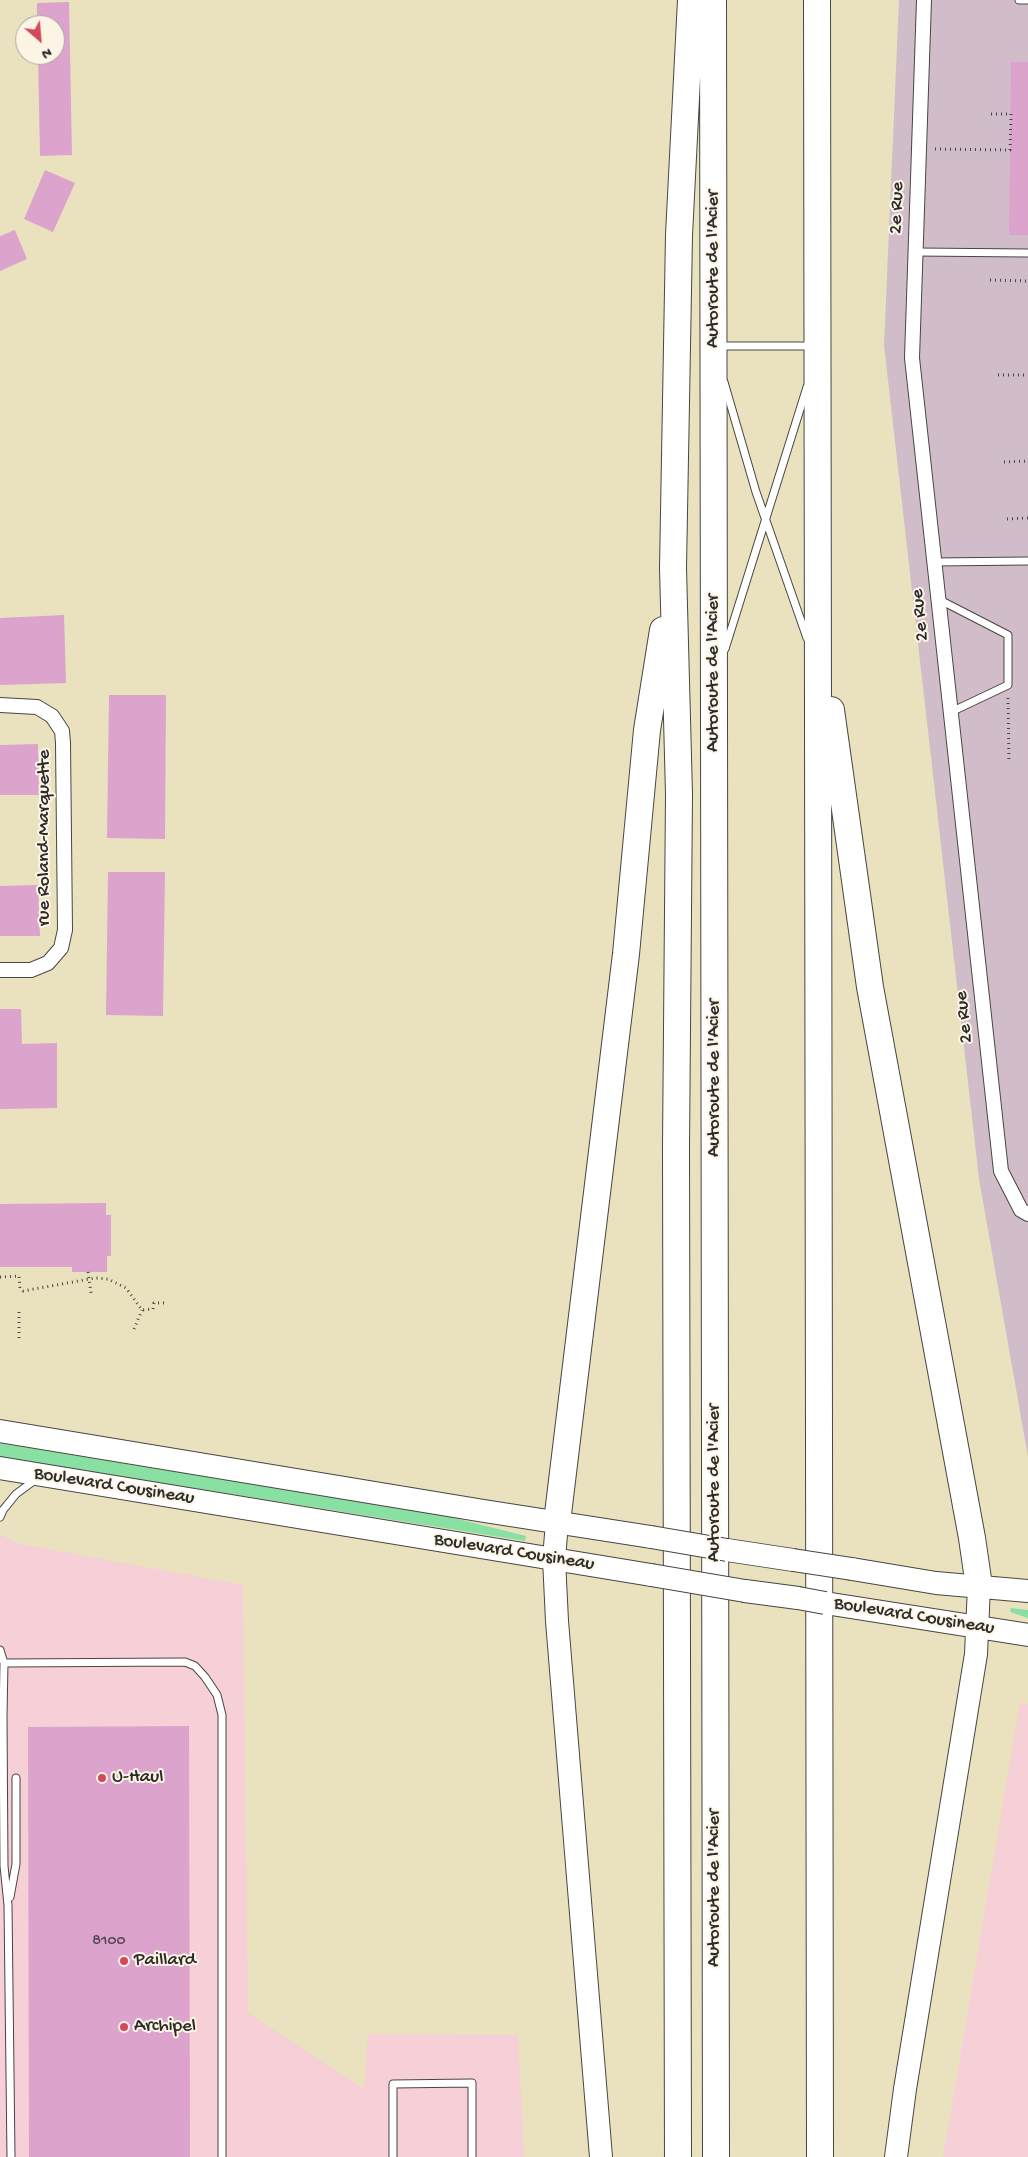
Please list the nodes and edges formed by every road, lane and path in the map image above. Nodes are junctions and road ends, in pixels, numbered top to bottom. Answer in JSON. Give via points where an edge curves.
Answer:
{"nodes":[{"id":1,"x":691,"y":0,"type":"edge"},
{"id":2,"x":713,"y":0,"type":"edge"},
{"id":3,"x":817,"y":0,"type":"edge"},
{"id":4,"x":924,"y":0,"type":"edge"},
{"id":5,"x":1019,"y":0,"type":"edge"},
{"id":6,"x":1028,"y":0,"type":"edge"},
{"id":7,"x":991,"y":114,"type":"dead end"},
{"id":8,"x":919,"y":148,"type":"junction"},
{"id":9,"x":916,"y":252,"type":"junction"},
{"id":10,"x":1028,"y":253,"type":"edge"},
{"id":11,"x":990,"y":280,"type":"dead end"},
{"id":12,"x":1028,"y":281,"type":"edge"},
{"id":13,"x":714,"y":346,"type":"junction"},
{"id":14,"x":817,"y":346,"type":"junction"},
{"id":15,"x":810,"y":374,"type":"dead end"},
{"id":16,"x":998,"y":375,"type":"dead end"},
{"id":17,"x":1028,"y":375,"type":"edge"},
{"id":18,"x":808,"y":384,"type":"dead end"},
{"id":19,"x":1028,"y":461,"type":"edge"},
{"id":20,"x":1004,"y":462,"type":"dead end"},
{"id":21,"x":1007,"y":518,"type":"dead end"},
{"id":22,"x":1028,"y":518,"type":"edge"},
{"id":23,"x":766,"y":519,"type":"junction"},
{"id":24,"x":1028,"y":561,"type":"edge"},
{"id":25,"x":934,"y":562,"type":"junction"},
{"id":26,"x":673,"y":568,"type":"junction"},
{"id":27,"x":938,"y":599,"type":"junction"},
{"id":28,"x":817,"y":612,"type":"junction"},
{"id":29,"x":818,"y":671,"type":"junction"},
{"id":30,"x":714,"y":685,"type":"junction"},
{"id":31,"x":1008,"y":685,"type":"junction"},
{"id":32,"x":829,"y":703,"type":"junction"},
{"id":33,"x":0,"y":706,"type":"edge"},
{"id":34,"x":951,"y":712,"type":"junction"},
{"id":35,"x":1009,"y":762,"type":"dead end"},
{"id":36,"x":0,"y":970,"type":"edge"},
{"id":37,"x":1028,"y":1214,"type":"edge"},
{"id":38,"x":88,"y":1272,"type":"dead end"},
{"id":39,"x":0,"y":1277,"type":"edge"},
{"id":40,"x":89,"y":1279,"type":"junction"},
{"id":41,"x":91,"y":1293,"type":"dead end"},
{"id":42,"x":166,"y":1303,"type":"dead end"},
{"id":43,"x":19,"y":1308,"type":"dead end"},
{"id":44,"x":142,"y":1310,"type":"junction"},
{"id":45,"x":134,"y":1329,"type":"dead end"},
{"id":46,"x":19,"y":1338,"type":"dead end"},
{"id":47,"x":0,"y":1431,"type":"edge"},
{"id":48,"x":0,"y":1468,"type":"edge"},
{"id":49,"x":41,"y":1475,"type":"junction"},
{"id":50,"x":0,"y":1516,"type":"edge"},
{"id":51,"x":557,"y":1522,"type":"junction"},
{"id":52,"x":554,"y":1559,"type":"junction"},
{"id":53,"x":979,"y":1586,"type":"junction"},
{"id":54,"x":1028,"y":1592,"type":"edge"},
{"id":55,"x":978,"y":1628,"type":"junction"},
{"id":56,"x":1028,"y":1635,"type":"edge"},
{"id":57,"x":0,"y":1650,"type":"edge"},
{"id":58,"x":4,"y":1663,"type":"junction"},
{"id":59,"x":16,"y":1778,"type":"dead end"},
{"id":60,"x":8,"y":1905,"type":"junction"},
{"id":61,"x":11,"y":2157,"type":"edge"},
{"id":62,"x":222,"y":2157,"type":"edge"},
{"id":63,"x":393,"y":2157,"type":"edge"},
{"id":64,"x":472,"y":2157,"type":"edge"},
{"id":65,"x":601,"y":2157,"type":"edge"},
{"id":66,"x":678,"y":2157,"type":"edge"},
{"id":67,"x":716,"y":2157,"type":"edge"},
{"id":68,"x":820,"y":2157,"type":"edge"},
{"id":69,"x":896,"y":2157,"type":"edge"}],
"edges":[{"from":1,"to":26,"type":"highway","via":[[679,235]]},
{"from":2,"to":13,"type":"highway","name":"Autoroute de l'Acier"},
{"from":3,"to":14,"type":"highway"},
{"from":4,"to":8,"type":"street","name":"2e Rue"},
{"from":5,"to":6,"type":"lane"},
{"from":7,"to":8,"type":"path","via":[[1011,114],[1010,150]]},
{"from":8,"to":9,"type":"street","name":"2e Rue"},
{"from":9,"to":10,"type":"lane"},
{"from":9,"to":25,"type":"street","name":"2e Rue","via":[[912,358]]},
{"from":11,"to":12,"type":"path"},
{"from":13,"to":14,"type":"lane"},
{"from":13,"to":23,"type":"lane"},
{"from":13,"to":30,"type":"highway","name":"Autoroute de l'Acier"},
{"from":14,"to":15,"type":"lane"},
{"from":14,"to":28,"type":"highway"},
{"from":16,"to":17,"type":"path"},
{"from":18,"to":23,"type":"lane"},
{"from":19,"to":20,"type":"path"},
{"from":21,"to":22,"type":"path"},
{"from":23,"to":29,"type":"lane"},
{"from":23,"to":30,"type":"lane"},
{"from":24,"to":25,"type":"lane"},
{"from":25,"to":27,"type":"street","name":"2e Rue"},
{"from":26,"to":51,"type":"highway","via":[[647,730],[626,954]]},
{"from":26,"to":66,"type":"highway","via":[[679,794],[676,1146]]},
{"from":27,"to":31,"type":"lane","via":[[1008,635]]},
{"from":27,"to":34,"type":"street","name":"2e Rue"},
{"from":28,"to":29,"type":"highway"},
{"from":28,"to":32,"type":"highway"},
{"from":29,"to":32,"type":"lane"},
{"from":29,"to":68,"type":"highway"},
{"from":30,"to":67,"type":"highway","name":"Autoroute de l'Acier"},
{"from":31,"to":34,"type":"lane"},
{"from":31,"to":35,"type":"path"},
{"from":32,"to":53,"type":"highway","via":[[872,996]]},
{"from":33,"to":36,"type":"street","name":"rue Roland-Marquette","via":[[31,706],[43,710],[62,731],[65,930],[61,948],[48,963],[31,970]]},
{"from":34,"to":37,"type":"street","name":"2e Rue","via":[[1001,1171],[1021,1210]]},
{"from":38,"to":40,"type":"path"},
{"from":39,"to":40,"type":"path","via":[[19,1276],[23,1291]]},
{"from":40,"to":41,"type":"path"},
{"from":40,"to":44,"type":"path","via":[[108,1279],[121,1284],[131,1292]]},
{"from":42,"to":44,"type":"path","via":[[154,1303],[153,1309]]},
{"from":43,"to":46,"type":"path"},
{"from":44,"to":45,"type":"path"},
{"from":47,"to":51,"type":"main road","name":"Boulevard Cousineau"},
{"from":48,"to":49,"type":"main road","name":"Boulevard Cousineau"},
{"from":49,"to":50,"type":"lane","via":[[16,1494]]},
{"from":49,"to":52,"type":"main road","name":"Boulevard Cousineau"},
{"from":51,"to":52,"type":"main road"},
{"from":51,"to":53,"type":"main road","name":"Boulevard Cousineau","bridge":true,"via":[[936,1583]]},
{"from":52,"to":55,"type":"main road","name":"Boulevard Cousineau","bridge":true},
{"from":52,"to":65,"type":"main road","via":[[556,1621]]},
{"from":53,"to":54,"type":"main road","name":"Boulevard Cousineau"},
{"from":53,"to":55,"type":"main road"},
{"from":55,"to":56,"type":"main road","name":"Boulevard Cousineau"},
{"from":55,"to":69,"type":"main road"},
{"from":57,"to":58,"type":"lane"},
{"from":58,"to":60,"type":"lane","via":[[4,1866]]},
{"from":58,"to":62,"type":"lane","via":[[185,1662],[201,1671],[217,1695],[222,1716]]},
{"from":59,"to":60,"type":"lane","via":[[16,1864]]},
{"from":60,"to":61,"type":"lane"},
{"from":63,"to":64,"type":"lane","via":[[393,2084],[472,2083]]}]}
